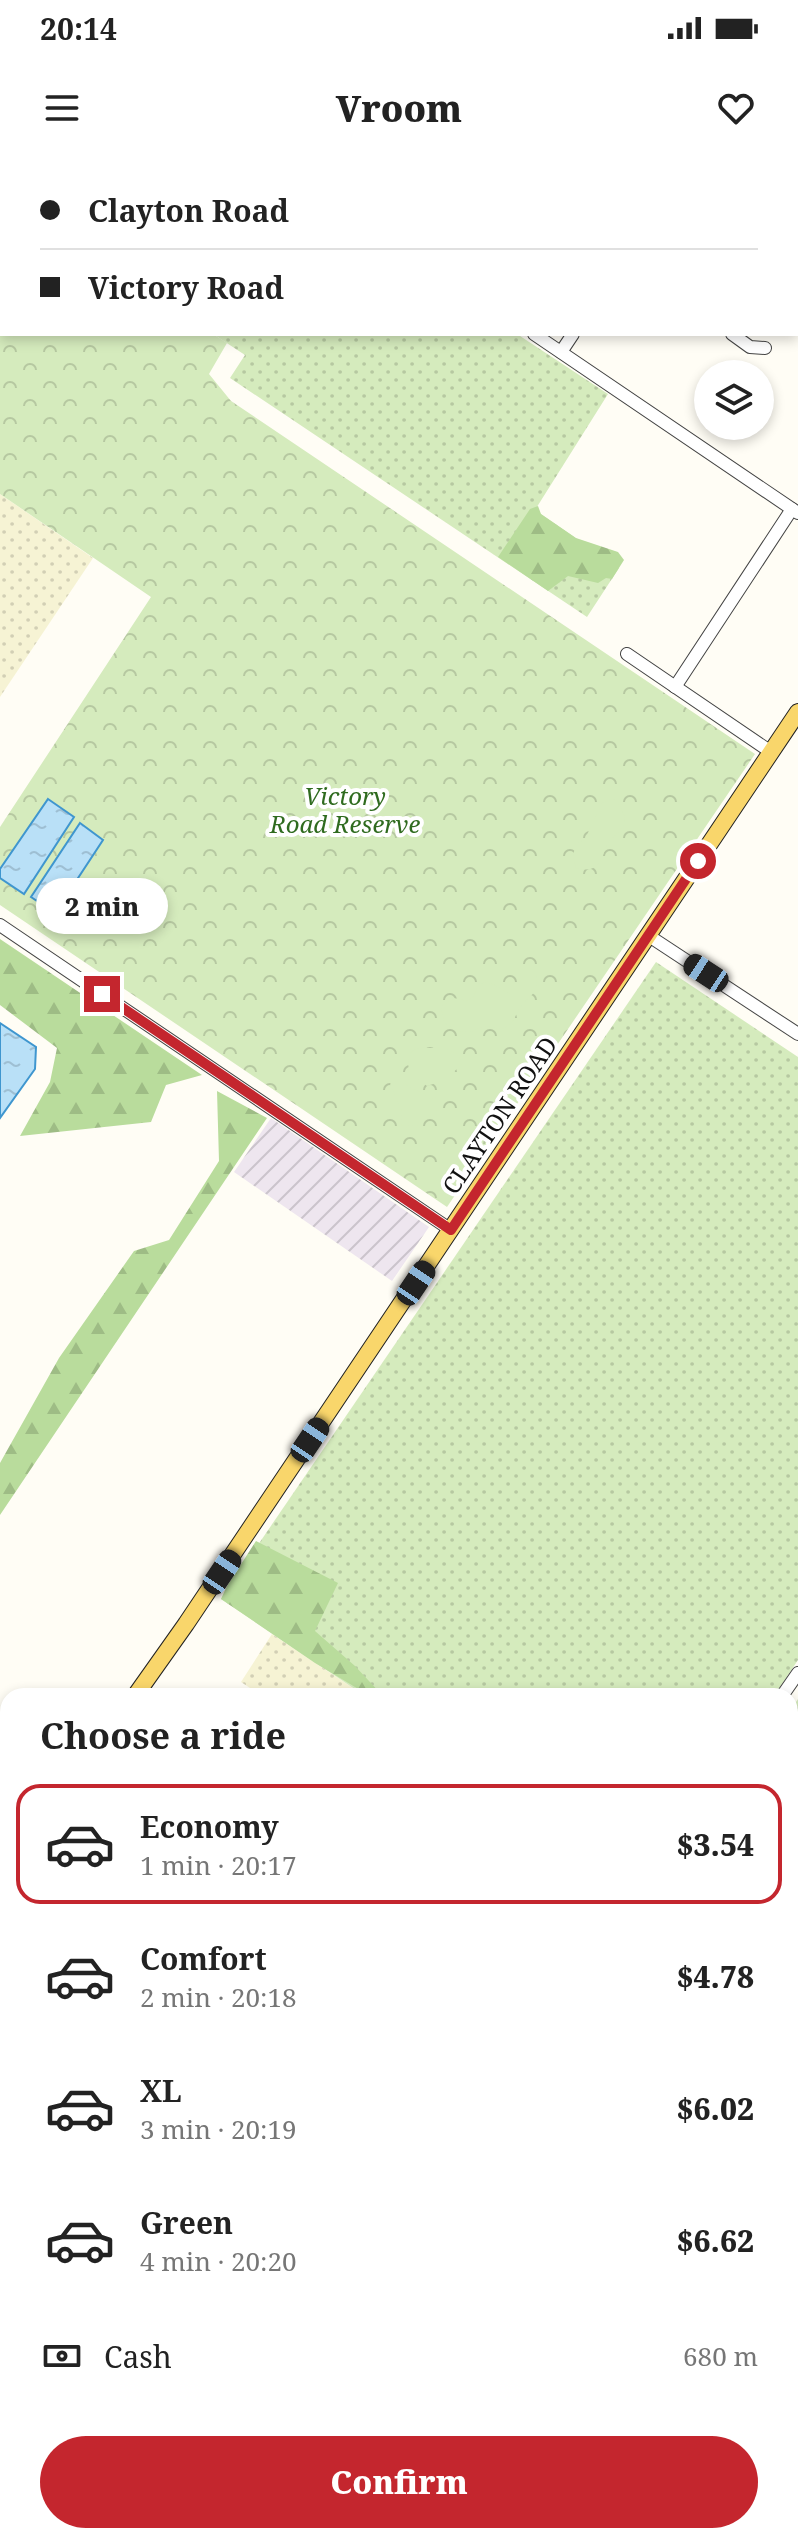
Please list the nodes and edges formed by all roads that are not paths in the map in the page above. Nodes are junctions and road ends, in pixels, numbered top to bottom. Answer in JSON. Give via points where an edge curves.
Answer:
{"nodes":[{"id":1,"x":537,"y":336,"type":"edge"},
{"id":2,"x":572,"y":336,"type":"edge"},
{"id":3,"x":735,"y":336,"type":"edge"},
{"id":4,"x":765,"y":348,"type":"dead end"},
{"id":5,"x":561,"y":352,"type":"junction"},
{"id":6,"x":795,"y":511,"type":"edge"},
{"id":7,"x":627,"y":654,"type":"dead end"},
{"id":8,"x":675,"y":687,"type":"junction"},
{"id":9,"x":798,"y":712,"type":"edge"},
{"id":10,"x":771,"y":752,"type":"junction"},
{"id":11,"x":0,"y":925,"type":"edge"},
{"id":12,"x":649,"y":936,"type":"junction"},
{"id":13,"x":798,"y":1034,"type":"edge"},
{"id":14,"x":451,"y":1230,"type":"junction"},
{"id":15,"x":186,"y":1624,"type":"junction"},
{"id":16,"x":141,"y":1688,"type":"edge"},
{"id":17,"x":152,"y":1688,"type":"edge"}],
"edges":[{"from":1,"to":5,"type":"street"},
{"from":2,"to":5,"type":"street"},
{"from":3,"to":4,"type":"street","via":[[750,347]]},
{"from":5,"to":6,"type":"street"},
{"from":6,"to":8,"type":"street"},
{"from":7,"to":8,"type":"street"},
{"from":8,"to":10,"type":"street"},
{"from":9,"to":10,"type":"main road","name":"CLAYTON ROAD"},
{"from":10,"to":12,"type":"main road","name":"CLAYTON ROAD"},
{"from":11,"to":14,"type":"street"},
{"from":12,"to":13,"type":"street"},
{"from":12,"to":14,"type":"main road","name":"CLAYTON ROAD"},
{"from":14,"to":15,"type":"main road","name":"CLAYTON ROAD"},
{"from":15,"to":16,"type":"main road","name":"CLAYTON ROAD"},
{"from":15,"to":17,"type":"main road","name":"CLAYTON ROAD"}]}
